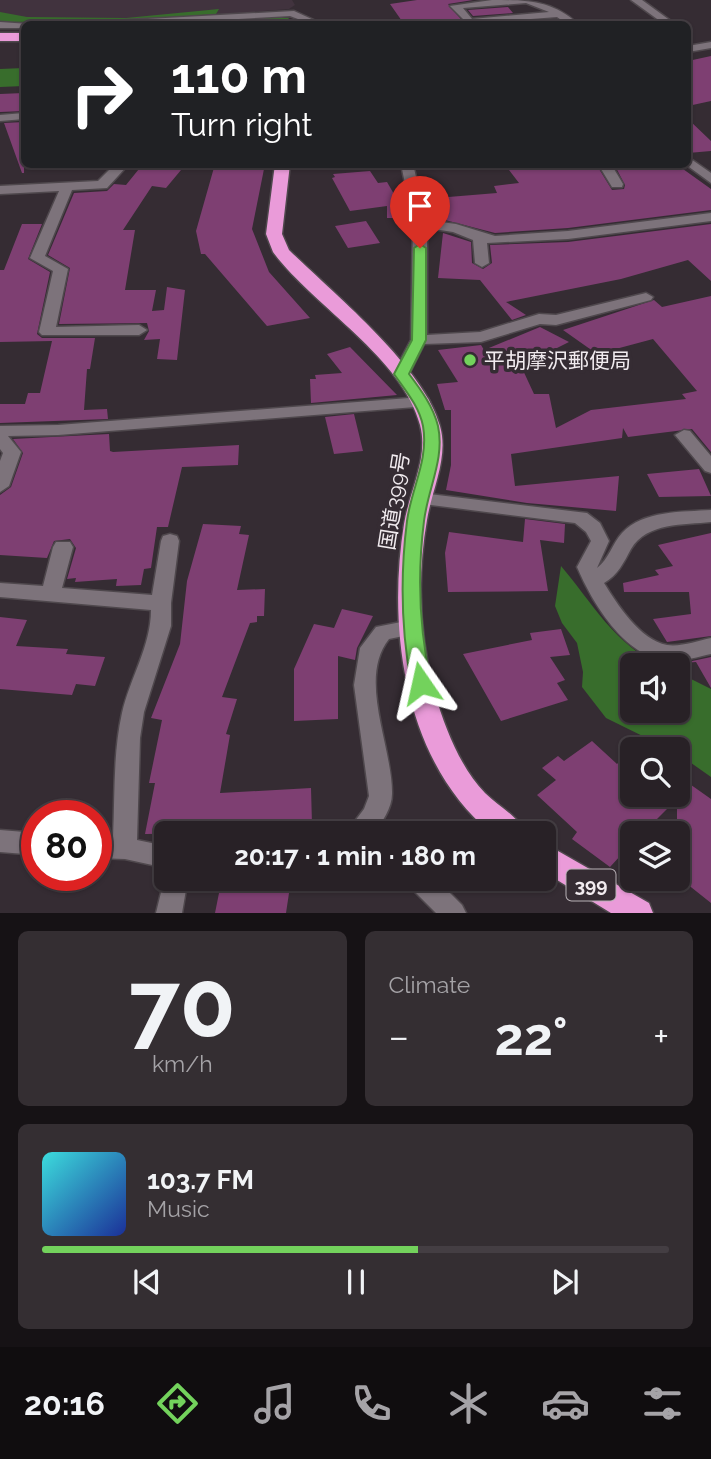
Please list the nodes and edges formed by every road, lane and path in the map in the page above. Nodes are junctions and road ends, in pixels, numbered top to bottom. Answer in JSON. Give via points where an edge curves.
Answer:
{"nodes":[{"id":1,"x":300,"y":0,"type":"edge"},
{"id":2,"x":635,"y":0,"type":"edge"},
{"id":3,"x":558,"y":14,"type":"junction"},
{"id":4,"x":160,"y":21,"type":"edge"},
{"id":5,"x":308,"y":21,"type":"edge"},
{"id":6,"x":311,"y":21,"type":"edge"},
{"id":7,"x":469,"y":21,"type":"edge"},
{"id":8,"x":481,"y":21,"type":"edge"},
{"id":9,"x":568,"y":21,"type":"edge"},
{"id":10,"x":666,"y":21,"type":"edge"},
{"id":11,"x":0,"y":25,"type":"edge"},
{"id":12,"x":21,"y":25,"type":"edge"},
{"id":13,"x":0,"y":37,"type":"edge"},
{"id":14,"x":21,"y":37,"type":"edge"},
{"id":15,"x":21,"y":116,"type":"edge"},
{"id":16,"x":0,"y":118,"type":"edge"},
{"id":17,"x":691,"y":164,"type":"edge"},
{"id":18,"x":711,"y":165,"type":"edge"},
{"id":19,"x":119,"y":168,"type":"edge"},
{"id":20,"x":282,"y":168,"type":"edge"},
{"id":21,"x":408,"y":168,"type":"edge"},
{"id":22,"x":607,"y":168,"type":"edge"},
{"id":23,"x":711,"y":179,"type":"edge"},
{"id":24,"x":617,"y":184,"type":"dead end"},
{"id":25,"x":66,"y":189,"type":"junction"},
{"id":26,"x":0,"y":190,"type":"edge"},
{"id":27,"x":711,"y":217,"type":"edge"},
{"id":28,"x":420,"y":223,"type":"junction"},
{"id":29,"x":480,"y":239,"type":"junction"},
{"id":30,"x":482,"y":263,"type":"dead end"},
{"id":31,"x":646,"y":298,"type":"dead end"},
{"id":32,"x":139,"y":330,"type":"dead end"},
{"id":33,"x":419,"y":340,"type":"junction"},
{"id":34,"x":401,"y":374,"type":"junction"},
{"id":35,"x":422,"y":402,"type":"junction"},
{"id":36,"x":0,"y":431,"type":"edge"},
{"id":37,"x":684,"y":435,"type":"dead end"},
{"id":38,"x":0,"y":438,"type":"edge"},
{"id":39,"x":711,"y":467,"type":"edge"},
{"id":40,"x":0,"y":486,"type":"edge"},
{"id":41,"x":421,"y":499,"type":"junction"},
{"id":42,"x":711,"y":516,"type":"edge"},
{"id":43,"x":170,"y":541,"type":"dead end"},
{"id":44,"x":63,"y":547,"type":"dead end"},
{"id":45,"x":592,"y":580,"type":"junction"},
{"id":46,"x":0,"y":590,"type":"edge"},
{"id":47,"x":51,"y":594,"type":"junction"},
{"id":48,"x":161,"y":603,"type":"junction"},
{"id":49,"x":411,"y":628,"type":"junction"},
{"id":50,"x":711,"y":646,"type":"edge"},
{"id":51,"x":369,"y":821,"type":"edge"},
{"id":52,"x":499,"y":821,"type":"edge"},
{"id":53,"x":0,"y":841,"type":"edge"},
{"id":54,"x":21,"y":843,"type":"edge"},
{"id":55,"x":112,"y":848,"type":"edge"},
{"id":56,"x":125,"y":848,"type":"junction"},
{"id":57,"x":154,"y":854,"type":"edge"},
{"id":58,"x":556,"y":863,"type":"edge"},
{"id":59,"x":173,"y":891,"type":"edge"},
{"id":60,"x":431,"y":891,"type":"edge"},
{"id":61,"x":169,"y":913,"type":"edge"},
{"id":62,"x":453,"y":913,"type":"edge"},
{"id":63,"x":638,"y":913,"type":"edge"}],
"edges":[{"from":1,"to":6,"type":"street"},
{"from":2,"to":10,"type":"street"},
{"from":3,"to":7,"type":"street","via":[[526,0],[455,6]]},
{"from":3,"to":8,"type":"street"},
{"from":3,"to":9,"type":"street"},
{"from":4,"to":5,"type":"street","via":[[290,13]]},
{"from":11,"to":12,"type":"street"},
{"from":13,"to":14,"type":"highway"},
{"from":15,"to":16,"type":"street"},
{"from":17,"to":18,"type":"street"},
{"from":17,"to":23,"type":"street"},
{"from":19,"to":25,"type":"street","via":[[102,185]]},
{"from":20,"to":34,"type":"highway","name":"国道399号","via":[[274,234],[281,252]]},
{"from":21,"to":28,"type":"street"},
{"from":22,"to":24,"type":"street"},
{"from":25,"to":26,"type":"street"},
{"from":25,"to":32,"type":"street","via":[[37,258],[61,269],[47,332]]},
{"from":27,"to":29,"type":"street","via":[[568,235]]},
{"from":28,"to":29,"type":"street","via":[[456,228]]},
{"from":28,"to":33,"type":"street"},
{"from":29,"to":30,"type":"street"},
{"from":31,"to":33,"type":"street","via":[[556,320],[539,319],[481,337]]},
{"from":33,"to":34,"type":"street"},
{"from":34,"to":35,"type":"highway","name":"国道399号"},
{"from":35,"to":36,"type":"street"},
{"from":35,"to":41,"type":"highway","name":"国道399号","via":[[430,426],[432,457]]},
{"from":37,"to":39,"type":"street"},
{"from":38,"to":40,"type":"street","via":[[12,452]]},
{"from":41,"to":45,"type":"street","via":[[580,517],[600,541],[587,568]]},
{"from":41,"to":49,"type":"highway","name":"国道399号","via":[[413,547]]},
{"from":42,"to":45,"type":"street","via":[[656,522],[633,533],[610,569]]},
{"from":43,"to":48,"type":"street"},
{"from":44,"to":47,"type":"street"},
{"from":45,"to":50,"type":"street","via":[[628,627],[653,648],[671,653]]},
{"from":46,"to":47,"type":"street"},
{"from":47,"to":48,"type":"street"},
{"from":48,"to":56,"type":"street","via":[[162,626],[133,712],[129,738]]},
{"from":49,"to":51,"type":"street","via":[[383,632],[368,656],[365,685],[381,796]]},
{"from":49,"to":52,"type":"highway","name":"国道399号","via":[[436,738],[467,792]]},
{"from":53,"to":54,"type":"street"},
{"from":55,"to":56,"type":"street"},
{"from":56,"to":57,"type":"street"},
{"from":58,"to":63,"type":"highway","number":"399"},
{"from":59,"to":61,"type":"street"},
{"from":60,"to":62,"type":"street"}]}
